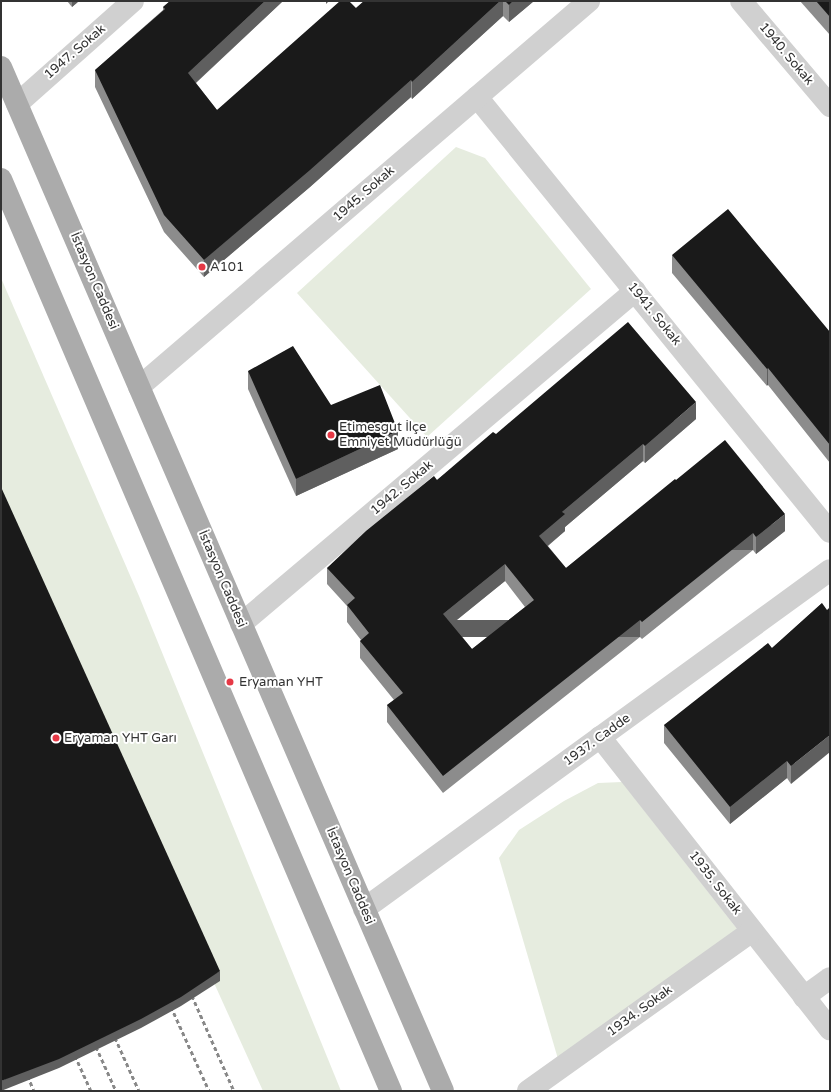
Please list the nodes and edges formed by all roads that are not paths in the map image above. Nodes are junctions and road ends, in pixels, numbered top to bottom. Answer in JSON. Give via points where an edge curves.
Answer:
{"nodes":[{"id":1,"x":133,"y":1,"type":"edge"},
{"id":2,"x":589,"y":1,"type":"edge"},
{"id":3,"x":742,"y":1,"type":"edge"},
{"id":4,"x":1,"y":67,"type":"edge"},
{"id":5,"x":477,"y":97,"type":"junction"},
{"id":6,"x":17,"y":104,"type":"junction"},
{"id":7,"x":830,"y":106,"type":"edge"},
{"id":8,"x":1,"y":179,"type":"edge"},
{"id":9,"x":635,"y":291,"type":"junction"},
{"id":10,"x":139,"y":387,"type":"junction"},
{"id":11,"x":830,"y":532,"type":"edge"},
{"id":12,"x":830,"y":570,"type":"edge"},
{"id":13,"x":241,"y":624,"type":"junction"},
{"id":14,"x":600,"y":738,"type":"junction"},
{"id":15,"x":364,"y":909,"type":"junction"},
{"id":16,"x":752,"y":930,"type":"junction"},
{"id":17,"x":830,"y":978,"type":"edge"},
{"id":18,"x":804,"y":997,"type":"junction"},
{"id":19,"x":830,"y":1029,"type":"edge"},
{"id":20,"x":391,"y":1091,"type":"edge"},
{"id":21,"x":443,"y":1091,"type":"edge"},
{"id":22,"x":528,"y":1091,"type":"edge"}],
"edges":[{"from":1,"to":6,"type":"street","name":"1947. Sokak"},
{"from":2,"to":5,"type":"street","name":"1945. Sokak"},
{"from":3,"to":7,"type":"street","name":"1940. Sokak"},
{"from":4,"to":6,"type":"main road","name":"İstasyon Caddesi"},
{"from":5,"to":9,"type":"street","name":"1941. Sokak"},
{"from":5,"to":10,"type":"street","name":"1945. Sokak"},
{"from":6,"to":10,"type":"main road","name":"İstasyon Caddesi"},
{"from":8,"to":20,"type":"main road"},
{"from":9,"to":11,"type":"street","name":"1941. Sokak"},
{"from":9,"to":13,"type":"street","name":"1942. Sokak"},
{"from":10,"to":13,"type":"main road","name":"İstasyon Caddesi"},
{"from":12,"to":14,"type":"street","name":"1937. Cadde"},
{"from":13,"to":15,"type":"main road","name":"İstasyon Caddesi"},
{"from":14,"to":15,"type":"street","name":"1937. Cadde"},
{"from":14,"to":16,"type":"street","name":"1935. Sokak"},
{"from":15,"to":21,"type":"main road","name":"İstasyon Caddesi"},
{"from":16,"to":18,"type":"street","name":"1935. Sokak"},
{"from":16,"to":22,"type":"street","name":"1934. Sokak"},
{"from":17,"to":18,"type":"street"},
{"from":18,"to":19,"type":"street","name":"1935. Sokak"}]}
